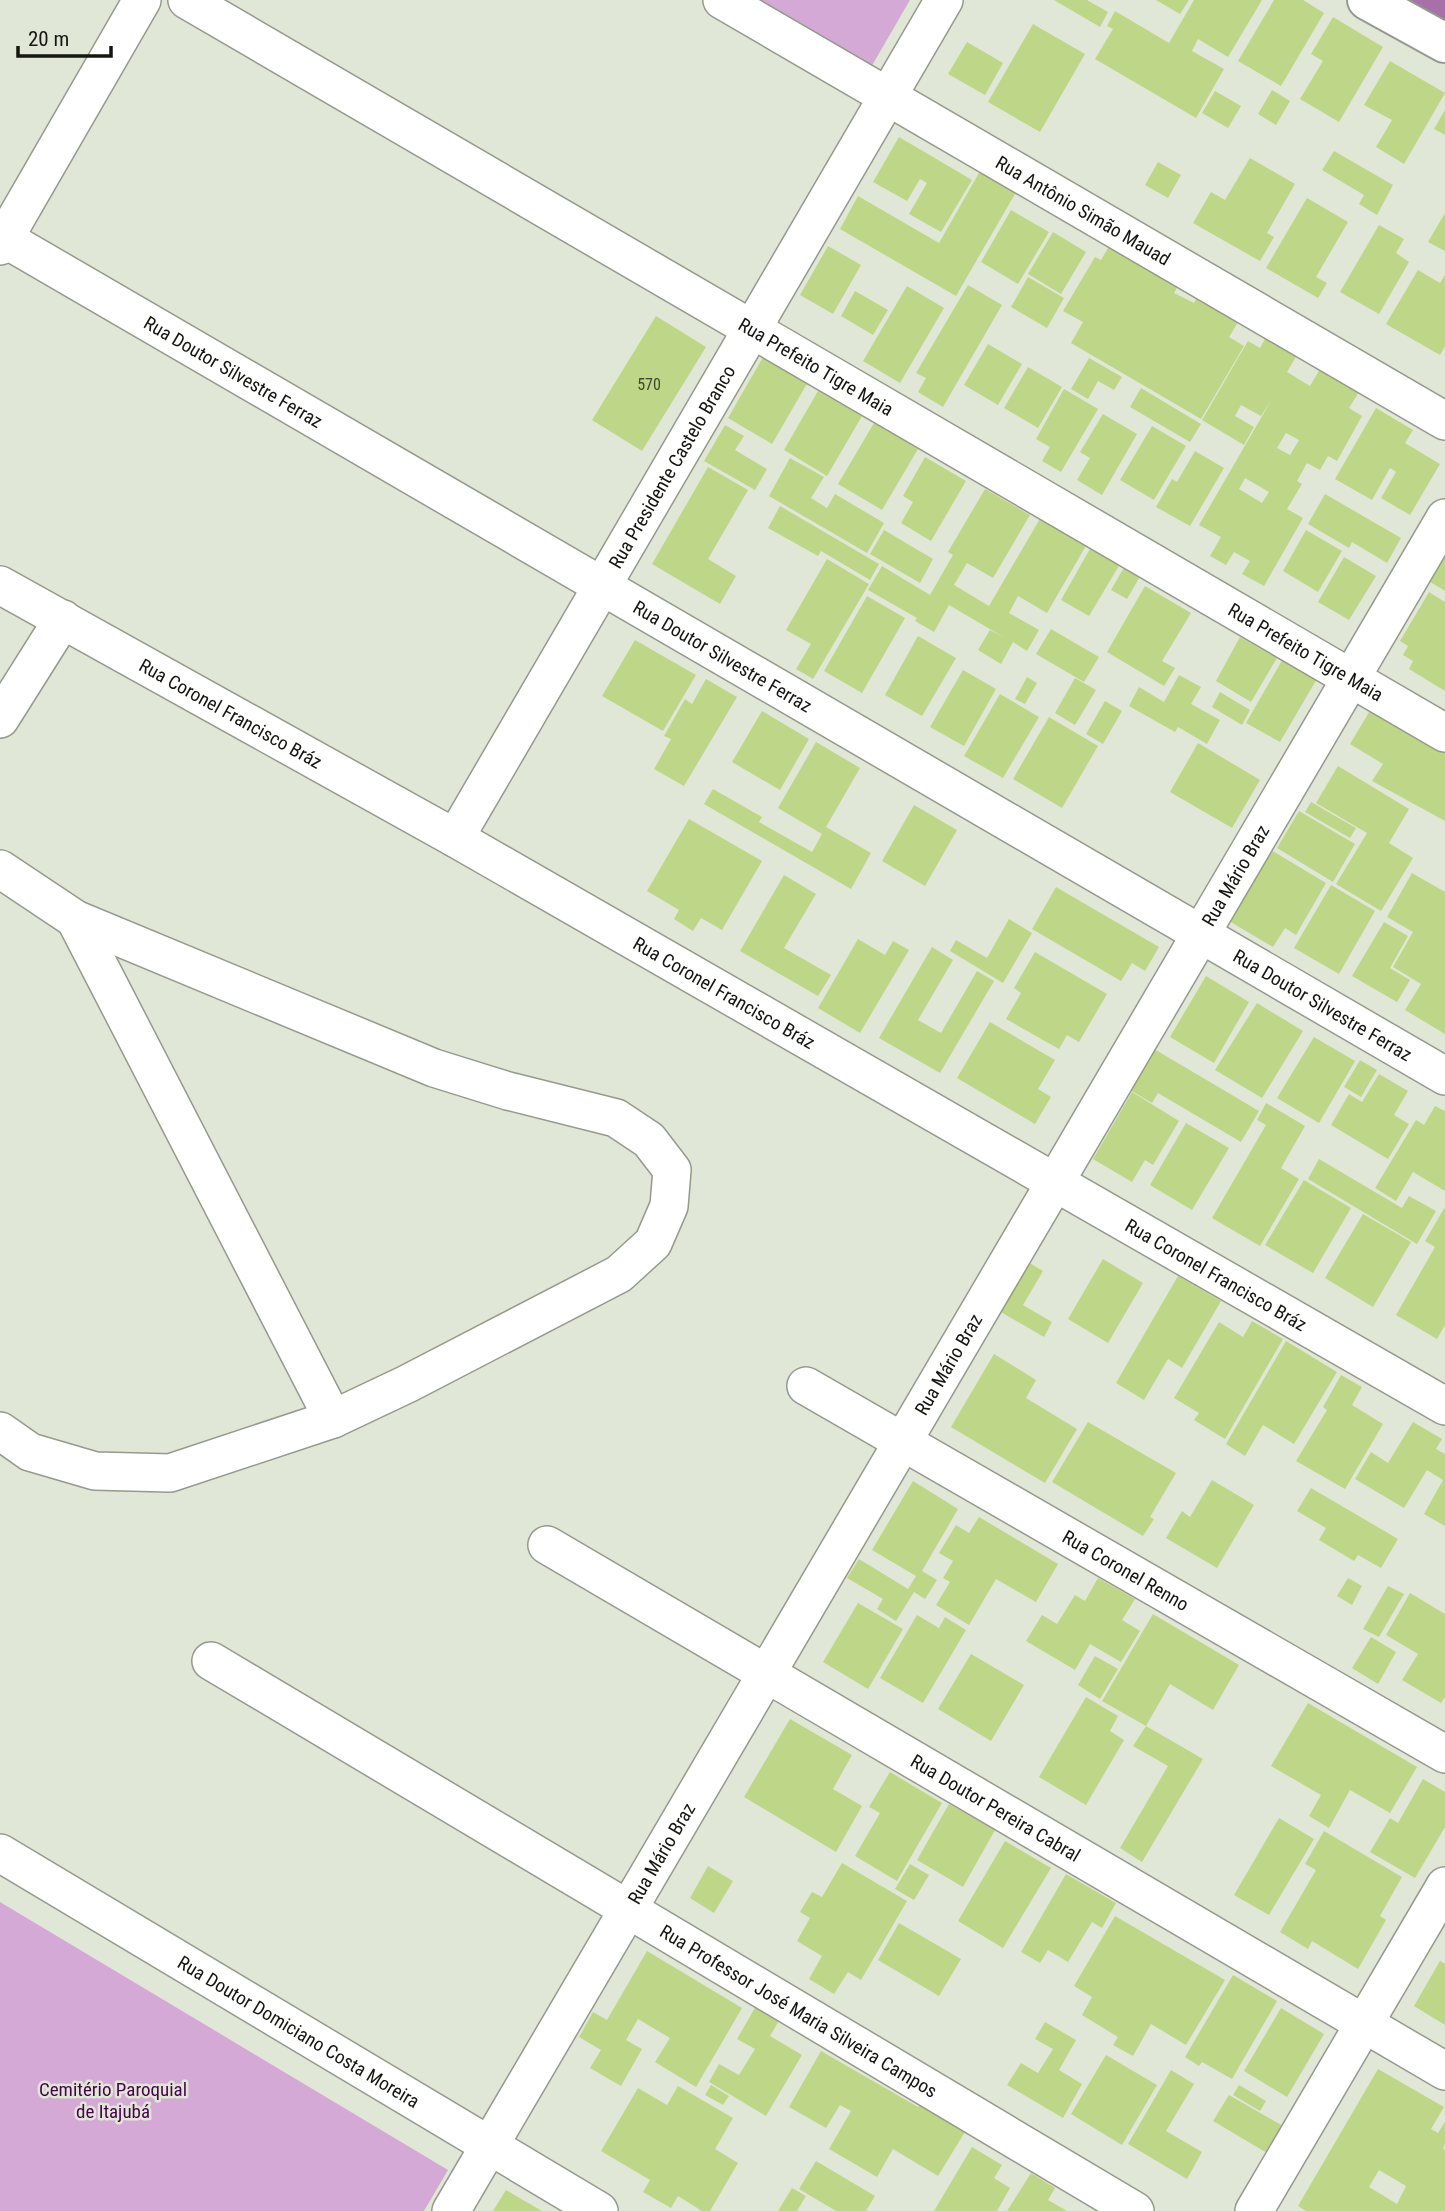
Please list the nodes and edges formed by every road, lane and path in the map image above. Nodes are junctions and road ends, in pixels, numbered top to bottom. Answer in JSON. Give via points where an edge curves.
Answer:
{"nodes":[{"id":1,"x":142,"y":0,"type":"edge"},
{"id":2,"x":187,"y":0,"type":"edge"},
{"id":3,"x":722,"y":0,"type":"edge"},
{"id":4,"x":944,"y":0,"type":"edge"},
{"id":5,"x":1367,"y":0,"type":"edge"},
{"id":6,"x":1445,"y":43,"type":"edge"},
{"id":7,"x":888,"y":96,"type":"junction"},
{"id":8,"x":1,"y":240,"type":"edge"},
{"id":9,"x":752,"y":330,"type":"junction"},
{"id":10,"x":1445,"y":421,"type":"edge"},
{"id":11,"x":1445,"y":518,"type":"edge"},
{"id":12,"x":0,"y":585,"type":"edge"},
{"id":13,"x":601,"y":586,"type":"junction"},
{"id":14,"x":63,"y":619,"type":"junction"},
{"id":15,"x":1351,"y":678,"type":"junction"},
{"id":16,"x":0,"y":719,"type":"edge"},
{"id":17,"x":1445,"y":733,"type":"edge"},
{"id":18,"x":455,"y":838,"type":"junction"},
{"id":19,"x":0,"y":869,"type":"edge"},
{"id":20,"x":75,"y":919,"type":"junction"},
{"id":21,"x":1200,"y":934,"type":"junction"},
{"id":22,"x":1445,"y":1076,"type":"edge"},
{"id":23,"x":1055,"y":1183,"type":"junction"},
{"id":24,"x":806,"y":1386,"type":"dead end"},
{"id":25,"x":1445,"y":1405,"type":"edge"},
{"id":26,"x":333,"y":1419,"type":"junction"},
{"id":27,"x":0,"y":1431,"type":"edge"},
{"id":28,"x":902,"y":1442,"type":"junction"},
{"id":29,"x":547,"y":1545,"type":"dead end"},
{"id":30,"x":212,"y":1661,"type":"dead end"},
{"id":31,"x":767,"y":1673,"type":"junction"},
{"id":32,"x":1445,"y":1754,"type":"edge"},
{"id":33,"x":0,"y":1853,"type":"edge"},
{"id":34,"x":1445,"y":1886,"type":"edge"},
{"id":35,"x":628,"y":1909,"type":"junction"},
{"id":36,"x":1364,"y":2024,"type":"junction"},
{"id":37,"x":1445,"y":2071,"type":"edge"},
{"id":38,"x":490,"y":2144,"type":"junction"},
{"id":39,"x":451,"y":2211,"type":"edge"},
{"id":40,"x":599,"y":2211,"type":"edge"},
{"id":41,"x":1135,"y":2211,"type":"edge"},
{"id":42,"x":1254,"y":2211,"type":"edge"}],
"edges":[{"from":1,"to":8,"type":"street"},
{"from":2,"to":9,"type":"street","name":"Rua Prefeito Tigre Maia"},
{"from":3,"to":7,"type":"street","name":"Rua Antônio Simão Mauad"},
{"from":4,"to":7,"type":"street","name":"Rua Presidente Castelo Branco"},
{"from":5,"to":6,"type":"main road"},
{"from":7,"to":9,"type":"street","name":"Rua Presidente Castelo Branco"},
{"from":7,"to":10,"type":"street","name":"Rua Antônio Simão Mauad"},
{"from":8,"to":13,"type":"street","name":"Rua Doutor Silvestre Ferraz"},
{"from":9,"to":13,"type":"street","name":"Rua Presidente Castelo Branco"},
{"from":9,"to":15,"type":"street","name":"Rua Prefeito Tigre Maia"},
{"from":11,"to":15,"type":"street","name":"Rua Mário Braz"},
{"from":12,"to":14,"type":"street","name":"Rua Coronel Francisco Bráz"},
{"from":13,"to":18,"type":"street","name":"Rua Presidente Castelo Branco"},
{"from":13,"to":21,"type":"street","name":"Rua Doutor Silvestre Ferraz"},
{"from":14,"to":16,"type":"street"},
{"from":14,"to":18,"type":"street","name":"Rua Coronel Francisco Bráz"},
{"from":15,"to":17,"type":"street","name":"Rua Prefeito Tigre Maia"},
{"from":15,"to":21,"type":"street","name":"Rua Mário Braz"},
{"from":18,"to":23,"type":"street","name":"Rua Coronel Francisco Bráz"},
{"from":19,"to":20,"type":"street"},
{"from":20,"to":26,"type":"street"},
{"from":20,"to":26,"type":"street","via":[[433,1068],[616,1118],[649,1140],[671,1170],[669,1206],[653,1243],[619,1273]]},
{"from":21,"to":22,"type":"street","name":"Rua Doutor Silvestre Ferraz"},
{"from":21,"to":23,"type":"street","name":"Rua Mário Braz"},
{"from":23,"to":25,"type":"street","name":"Rua Coronel Francisco Bráz"},
{"from":23,"to":28,"type":"street","name":"Rua Mário Braz"},
{"from":24,"to":28,"type":"street","name":"Rua Coronel Renno"},
{"from":26,"to":27,"type":"street","via":[[170,1473],[95,1471],[30,1452]]},
{"from":28,"to":31,"type":"street","name":"Rua Mário Braz"},
{"from":28,"to":32,"type":"street","name":"Rua Coronel Renno"},
{"from":29,"to":31,"type":"street","name":"Rua Doutor Pereira Cabral"},
{"from":30,"to":35,"type":"street","name":"Rua Professor José Maria Silveira Campos"},
{"from":31,"to":35,"type":"street","name":"Rua Mário Braz"},
{"from":31,"to":36,"type":"street","name":"Rua Doutor Pereira Cabral"},
{"from":33,"to":38,"type":"street","name":"Rua Doutor Domiciano Costa Moreira"},
{"from":34,"to":36,"type":"street"},
{"from":35,"to":38,"type":"street","name":"Rua Mário Braz"},
{"from":35,"to":41,"type":"street","name":"Rua Professor José Maria Silveira Campos"},
{"from":36,"to":37,"type":"street","name":"Rua Doutor Pereira Cabral"},
{"from":36,"to":42,"type":"street"},
{"from":38,"to":39,"type":"street","name":"Rua Mário Braz"},
{"from":38,"to":40,"type":"street","name":"Rua Doutor Domiciano Costa Moreira"}]}
